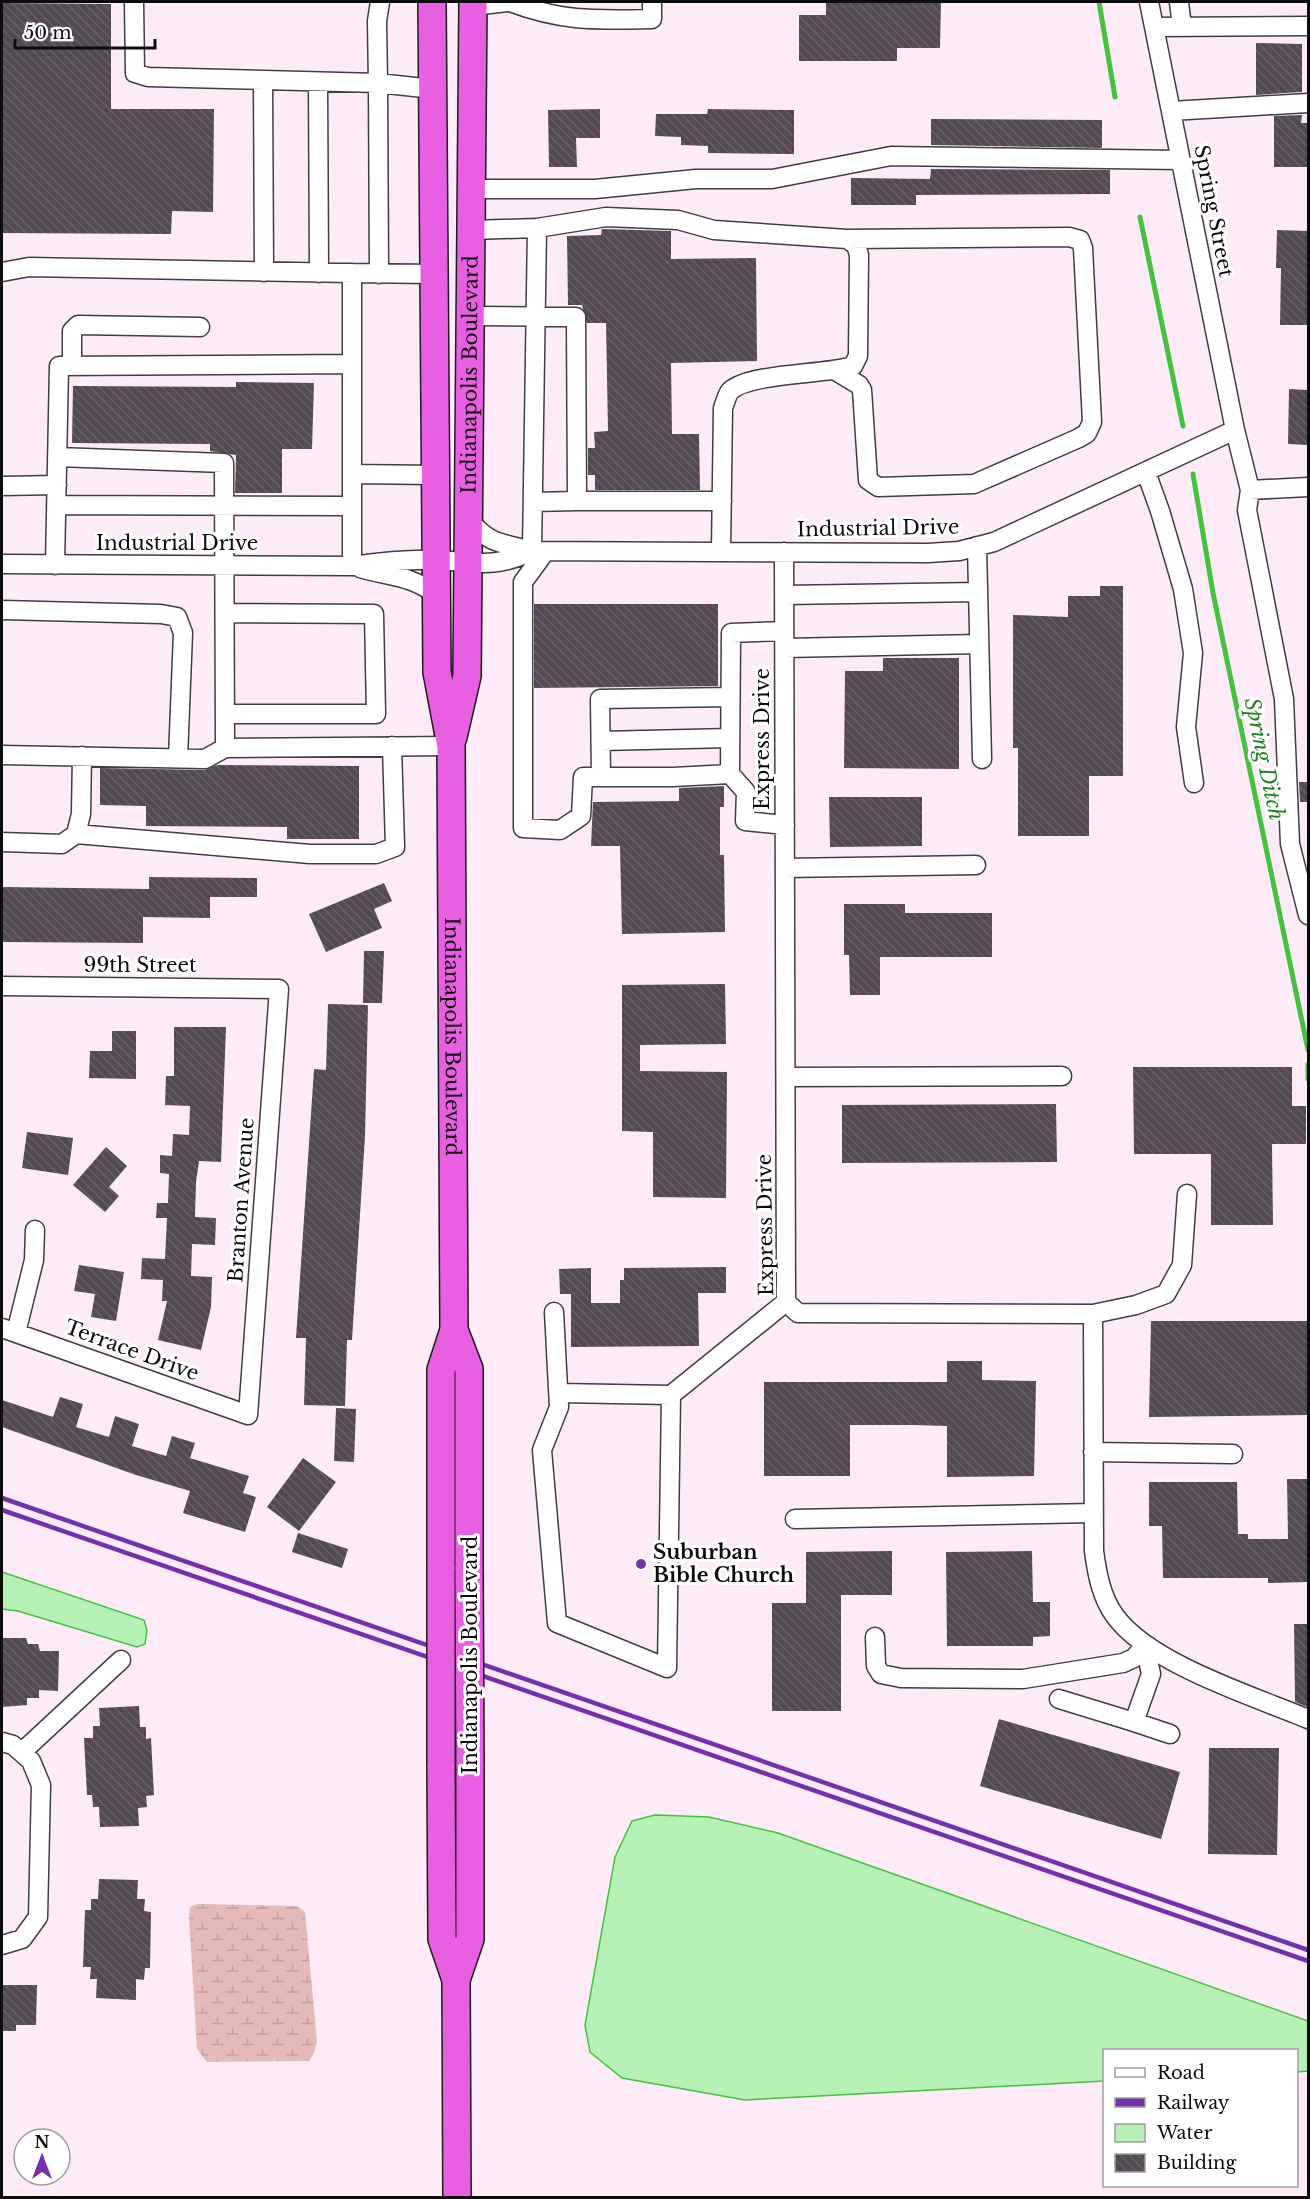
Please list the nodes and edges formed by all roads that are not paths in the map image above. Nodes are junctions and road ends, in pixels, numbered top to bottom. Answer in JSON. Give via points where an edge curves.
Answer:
{"nodes":[{"id":1,"x":134,"y":2,"type":"edge"},
{"id":2,"x":380,"y":2,"type":"edge"},
{"id":3,"x":432,"y":2,"type":"edge"},
{"id":4,"x":652,"y":2,"type":"edge"},
{"id":5,"x":1149,"y":2,"type":"edge"},
{"id":6,"x":1179,"y":2,"type":"edge"},
{"id":7,"x":516,"y":3,"type":"edge"},
{"id":8,"x":473,"y":4,"type":"edge"},
{"id":9,"x":1308,"y":26,"type":"edge"},
{"id":10,"x":1155,"y":27,"type":"junction"},
{"id":11,"x":1182,"y":27,"type":"junction"},
{"id":12,"x":263,"y":80,"type":"junction"},
{"id":13,"x":318,"y":82,"type":"junction"},
{"id":14,"x":378,"y":84,"type":"junction"},
{"id":15,"x":433,"y":89,"type":"junction"},
{"id":16,"x":1308,"y":103,"type":"edge"},
{"id":17,"x":1171,"y":111,"type":"junction"},
{"id":18,"x":1181,"y":160,"type":"junction"},
{"id":19,"x":472,"y":189,"type":"junction"},
{"id":20,"x":537,"y":228,"type":"junction"},
{"id":21,"x":472,"y":230,"type":"junction"},
{"id":22,"x":847,"y":239,"type":"junction"},
{"id":23,"x":2,"y":272,"type":"edge"},
{"id":24,"x":264,"y":272,"type":"junction"},
{"id":25,"x":320,"y":273,"type":"junction"},
{"id":26,"x":352,"y":273,"type":"junction"},
{"id":27,"x":379,"y":274,"type":"junction"},
{"id":28,"x":434,"y":274,"type":"junction"},
{"id":29,"x":536,"y":315,"type":"junction"},
{"id":30,"x":471,"y":316,"type":"junction"},
{"id":31,"x":200,"y":327,"type":"dead end"},
{"id":32,"x":352,"y":364,"type":"junction"},
{"id":33,"x":72,"y":366,"type":"junction"},
{"id":34,"x":836,"y":371,"type":"junction"},
{"id":35,"x":1235,"y":430,"type":"junction"},
{"id":36,"x":57,"y":457,"type":"junction"},
{"id":37,"x":1146,"y":472,"type":"junction"},
{"id":38,"x":352,"y":474,"type":"junction"},
{"id":39,"x":436,"y":475,"type":"junction"},
{"id":40,"x":2,"y":486,"type":"edge"},
{"id":41,"x":57,"y":486,"type":"junction"},
{"id":42,"x":1308,"y":487,"type":"edge"},
{"id":43,"x":1250,"y":490,"type":"junction"},
{"id":44,"x":578,"y":501,"type":"junction"},
{"id":45,"x":722,"y":501,"type":"junction"},
{"id":46,"x":533,"y":502,"type":"junction"},
{"id":47,"x":56,"y":505,"type":"junction"},
{"id":48,"x":223,"y":506,"type":"junction"},
{"id":49,"x":352,"y":506,"type":"junction"},
{"id":50,"x":470,"y":521,"type":"junction"},
{"id":51,"x":976,"y":546,"type":"junction"},
{"id":52,"x":538,"y":551,"type":"junction"},
{"id":53,"x":721,"y":552,"type":"junction"},
{"id":54,"x":784,"y":552,"type":"junction"},
{"id":55,"x":436,"y":560,"type":"junction"},
{"id":56,"x":470,"y":563,"type":"junction"},
{"id":57,"x":2,"y":564,"type":"edge"},
{"id":58,"x":56,"y":565,"type":"junction"},
{"id":59,"x":223,"y":565,"type":"junction"},
{"id":60,"x":352,"y":566,"type":"junction"},
{"id":61,"x":978,"y":592,"type":"junction"},
{"id":62,"x":436,"y":595,"type":"junction"},
{"id":63,"x":784,"y":595,"type":"junction"},
{"id":64,"x":2,"y":610,"type":"edge"},
{"id":65,"x":225,"y":613,"type":"junction"},
{"id":66,"x":784,"y":640,"type":"junction"},
{"id":67,"x":979,"y":644,"type":"junction"},
{"id":68,"x":730,"y":697,"type":"junction"},
{"id":69,"x":225,"y":714,"type":"junction"},
{"id":70,"x":730,"y":738,"type":"junction"},
{"id":71,"x":601,"y":741,"type":"junction"},
{"id":72,"x":393,"y":746,"type":"junction"},
{"id":73,"x":451,"y":746,"type":"junction"},
{"id":74,"x":225,"y":748,"type":"junction"},
{"id":75,"x":2,"y":755,"type":"edge"},
{"id":76,"x":82,"y":756,"type":"junction"},
{"id":77,"x":178,"y":758,"type":"junction"},
{"id":78,"x":982,"y":759,"type":"dead end"},
{"id":79,"x":730,"y":774,"type":"junction"},
{"id":80,"x":602,"y":777,"type":"junction"},
{"id":81,"x":1194,"y":783,"type":"dead end"},
{"id":82,"x":785,"y":825,"type":"junction"},
{"id":83,"x":76,"y":834,"type":"junction"},
{"id":84,"x":2,"y":842,"type":"edge"},
{"id":85,"x":976,"y":866,"type":"dead end"},
{"id":86,"x":785,"y":868,"type":"junction"},
{"id":87,"x":1308,"y":915,"type":"edge"},
{"id":88,"x":2,"y":986,"type":"edge"},
{"id":89,"x":279,"y":989,"type":"joint"},
{"id":90,"x":1062,"y":1076,"type":"dead end"},
{"id":91,"x":786,"y":1077,"type":"junction"},
{"id":92,"x":1187,"y":1194,"type":"dead end"},
{"id":93,"x":35,"y":1230,"type":"dead end"},
{"id":94,"x":786,"y":1302,"type":"junction"},
{"id":95,"x":554,"y":1312,"type":"dead end"},
{"id":96,"x":1093,"y":1314,"type":"junction"},
{"id":97,"x":454,"y":1330,"type":"junction"},
{"id":98,"x":9,"y":1331,"type":"edge"},
{"id":99,"x":559,"y":1393,"type":"junction"},
{"id":100,"x":671,"y":1395,"type":"junction"},
{"id":101,"x":248,"y":1415,"type":"joint"},
{"id":102,"x":1093,"y":1452,"type":"junction"},
{"id":103,"x":1233,"y":1454,"type":"dead end"},
{"id":104,"x":1094,"y":1513,"type":"junction"},
{"id":105,"x":795,"y":1519,"type":"dead end"},
{"id":106,"x":875,"y":1636,"type":"dead end"},
{"id":107,"x":1145,"y":1645,"type":"junction"},
{"id":108,"x":122,"y":1660,"type":"dead end"},
{"id":109,"x":1059,"y":1699,"type":"dead end"},
{"id":110,"x":1308,"y":1719,"type":"edge"},
{"id":111,"x":1134,"y":1722,"type":"junction"},
{"id":112,"x":1170,"y":1734,"type":"dead end"},
{"id":113,"x":2,"y":1742,"type":"edge"},
{"id":114,"x":22,"y":1752,"type":"junction"},
{"id":115,"x":2,"y":1945,"type":"edge"},
{"id":116,"x":456,"y":1980,"type":"junction"},
{"id":117,"x":457,"y":2198,"type":"edge"}],
"edges":[{"from":1,"to":12,"type":"street","via":[[135,73],[148,77]]},
{"from":2,"to":14,"type":"street"},
{"from":3,"to":15,"type":"highway","name":"Indianapolis Boulevard"},
{"from":4,"to":7,"type":"street","via":[[652,19],[575,20]]},
{"from":5,"to":10,"type":"street","name":"Spring Street"},
{"from":6,"to":11,"type":"street"},
{"from":7,"to":8,"type":"street"},
{"from":8,"to":19,"type":"highway","name":"Indianapolis Boulevard"},
{"from":9,"to":11,"type":"street"},
{"from":10,"to":11,"type":"street"},
{"from":10,"to":17,"type":"street","name":"Spring Street"},
{"from":12,"to":13,"type":"street"},
{"from":12,"to":24,"type":"street"},
{"from":13,"to":14,"type":"street"},
{"from":13,"to":25,"type":"street"},
{"from":14,"to":15,"type":"street"},
{"from":14,"to":27,"type":"street"},
{"from":15,"to":28,"type":"highway","name":"Indianapolis Boulevard"},
{"from":16,"to":17,"type":"street"},
{"from":17,"to":18,"type":"street","name":"Spring Street"},
{"from":18,"to":19,"type":"street","via":[[891,156],[772,179],[696,179],[595,189]]},
{"from":18,"to":35,"type":"street","name":"Spring Street"},
{"from":19,"to":21,"type":"highway","name":"Indianapolis Boulevard"},
{"from":20,"to":21,"type":"street"},
{"from":20,"to":22,"type":"street","via":[[606,217],[678,220],[714,230]]},
{"from":20,"to":29,"type":"street"},
{"from":21,"to":30,"type":"highway","name":"Indianapolis Boulevard"},
{"from":22,"to":34,"type":"street","via":[[856,245],[860,255],[858,356],[853,366]]},
{"from":22,"to":34,"type":"street","via":[[1080,240],[1092,422],[1087,433],[1079,438],[974,484],[878,487],[868,480],[862,390]]},
{"from":23,"to":24,"type":"street","via":[[29,267]]},
{"from":24,"to":25,"type":"street"},
{"from":25,"to":26,"type":"street"},
{"from":26,"to":27,"type":"street"},
{"from":26,"to":32,"type":"street"},
{"from":27,"to":28,"type":"street"},
{"from":28,"to":39,"type":"highway","name":"Indianapolis Boulevard"},
{"from":29,"to":30,"type":"street"},
{"from":29,"to":44,"type":"street","via":[[576,317]]},
{"from":29,"to":46,"type":"street"},
{"from":30,"to":50,"type":"highway","name":"Indianapolis Boulevard"},
{"from":31,"to":33,"type":"street","via":[[78,325],[72,331]]},
{"from":32,"to":33,"type":"street"},
{"from":32,"to":38,"type":"street"},
{"from":33,"to":36,"type":"street","via":[[59,366]]},
{"from":34,"to":45,"type":"street","via":[[744,381],[729,392],[723,408]]},
{"from":35,"to":37,"type":"street","name":"Industrial Drive"},
{"from":35,"to":43,"type":"street","name":"Spring Street"},
{"from":36,"to":41,"type":"street"},
{"from":36,"to":48,"type":"street","via":[[224,462]]},
{"from":37,"to":51,"type":"street","name":"Industrial Drive","via":[[994,542]]},
{"from":37,"to":81,"type":"street","via":[[1183,589],[1193,653],[1186,727]]},
{"from":38,"to":39,"type":"street"},
{"from":38,"to":49,"type":"street"},
{"from":39,"to":55,"type":"highway","name":"Indianapolis Boulevard"},
{"from":40,"to":41,"type":"street"},
{"from":41,"to":47,"type":"street"},
{"from":42,"to":43,"type":"street"},
{"from":43,"to":87,"type":"street","name":"Spring Street","via":[[1247,510],[1284,699],[1290,844]]},
{"from":44,"to":45,"type":"street"},
{"from":44,"to":46,"type":"street"},
{"from":45,"to":53,"type":"street"},
{"from":46,"to":52,"type":"street"},
{"from":47,"to":48,"type":"street"},
{"from":47,"to":58,"type":"street"},
{"from":48,"to":49,"type":"street"},
{"from":48,"to":59,"type":"street"},
{"from":49,"to":60,"type":"street"},
{"from":50,"to":52,"type":"street","name":"Industrial Drive","via":[[493,543]]},
{"from":50,"to":56,"type":"highway","name":"Indianapolis Boulevard"},
{"from":51,"to":54,"type":"street","name":"Industrial Drive","via":[[928,554]]},
{"from":51,"to":61,"type":"street"},
{"from":52,"to":53,"type":"street","name":"Industrial Drive"},
{"from":52,"to":56,"type":"street","name":"Industrial Drive","via":[[510,562]]},
{"from":52,"to":80,"type":"street","via":[[523,582],[523,828],[560,830],[581,816],[583,777]]},
{"from":53,"to":54,"type":"street","name":"Industrial Drive"},
{"from":54,"to":63,"type":"street","name":"Express Drive"},
{"from":55,"to":56,"type":"street","name":"Industrial Drive"},
{"from":55,"to":60,"type":"street","name":"Industrial Drive"},
{"from":55,"to":62,"type":"highway","name":"Indianapolis Boulevard"},
{"from":56,"to":73,"type":"highway","name":"Indianapolis Boulevard","via":[[467,676]]},
{"from":57,"to":58,"type":"street","name":"Industrial Drive"},
{"from":58,"to":59,"type":"street","name":"Industrial Drive"},
{"from":59,"to":60,"type":"street","name":"Industrial Drive"},
{"from":59,"to":65,"type":"street"},
{"from":60,"to":62,"type":"street","name":"Industrial Drive","via":[[409,578]]},
{"from":61,"to":63,"type":"street"},
{"from":61,"to":67,"type":"street"},
{"from":62,"to":73,"type":"highway","name":"Indianapolis Boulevard","via":[[437,672]]},
{"from":63,"to":66,"type":"street","name":"Express Drive"},
{"from":64,"to":77,"type":"street","via":[[177,617],[183,633]]},
{"from":65,"to":69,"type":"street"},
{"from":65,"to":69,"type":"street","via":[[374,614],[376,714]]},
{"from":66,"to":67,"type":"street"},
{"from":66,"to":68,"type":"street","via":[[731,633]]},
{"from":66,"to":82,"type":"street","name":"Express Drive"},
{"from":67,"to":78,"type":"street"},
{"from":68,"to":70,"type":"street"},
{"from":68,"to":71,"type":"street","via":[[600,699]]},
{"from":69,"to":74,"type":"street"},
{"from":70,"to":71,"type":"street"},
{"from":70,"to":79,"type":"street"},
{"from":71,"to":80,"type":"street"},
{"from":72,"to":73,"type":"street"},
{"from":72,"to":74,"type":"street"},
{"from":72,"to":83,"type":"street","via":[[395,847],[376,854],[310,854]]},
{"from":73,"to":97,"type":"highway","name":"Indianapolis Boulevard"},
{"from":74,"to":77,"type":"street","via":[[205,759]]},
{"from":75,"to":76,"type":"street"},
{"from":76,"to":77,"type":"street"},
{"from":76,"to":83,"type":"street","via":[[81,814]]},
{"from":79,"to":80,"type":"street"},
{"from":79,"to":82,"type":"street","via":[[746,792],[745,821]]},
{"from":82,"to":86,"type":"street","name":"Express Drive"},
{"from":83,"to":84,"type":"street","via":[[62,844]]},
{"from":85,"to":86,"type":"street"},
{"from":86,"to":91,"type":"street","name":"Express Drive"},
{"from":88,"to":89,"type":"street","name":"99th Street"},
{"from":89,"to":101,"type":"street","name":"Branton Avenue"},
{"from":90,"to":91,"type":"street"},
{"from":91,"to":94,"type":"street","name":"Express Drive"},
{"from":92,"to":96,"type":"street","name":"Express Drive","via":[[1182,1265],[1166,1293],[1136,1305]]},
{"from":93,"to":98,"type":"street","via":[[34,1260]]},
{"from":94,"to":96,"type":"street","name":"Express Drive","via":[[798,1313]]},
{"from":94,"to":100,"type":"street"},
{"from":95,"to":99,"type":"street"},
{"from":96,"to":102,"type":"street"},
{"from":97,"to":116,"type":"highway","name":"Indianapolis Boulevard","bridge":true,"via":[[441,1370],[441,1766],[442,1940]]},
{"from":97,"to":116,"type":"highway","name":"Indianapolis Boulevard","bridge":true,"via":[[469,1369],[470,1570],[470,1940]]},
{"from":98,"to":101,"type":"street","name":"Terrace Drive"},
{"from":99,"to":100,"type":"street"},
{"from":99,"to":100,"type":"street","via":[[559,1407],[542,1450],[557,1623],[668,1668]]},
{"from":102,"to":103,"type":"street"},
{"from":102,"to":104,"type":"street"},
{"from":104,"to":105,"type":"street"},
{"from":104,"to":107,"type":"street","via":[[1099,1581],[1114,1615]]},
{"from":106,"to":107,"type":"street","via":[[876,1666],[881,1674],[901,1678],[1023,1679],[1123,1663],[1134,1658]]},
{"from":107,"to":110,"type":"street"},
{"from":107,"to":111,"type":"street","via":[[1151,1674]]},
{"from":108,"to":114,"type":"street"},
{"from":109,"to":111,"type":"street"},
{"from":111,"to":112,"type":"street"},
{"from":113,"to":114,"type":"street","via":[[13,1744]]},
{"from":114,"to":115,"type":"street","via":[[31,1761],[40,1785],[38,1917],[22,1939]]},
{"from":116,"to":117,"type":"highway","name":"Indianapolis Boulevard"}]}
